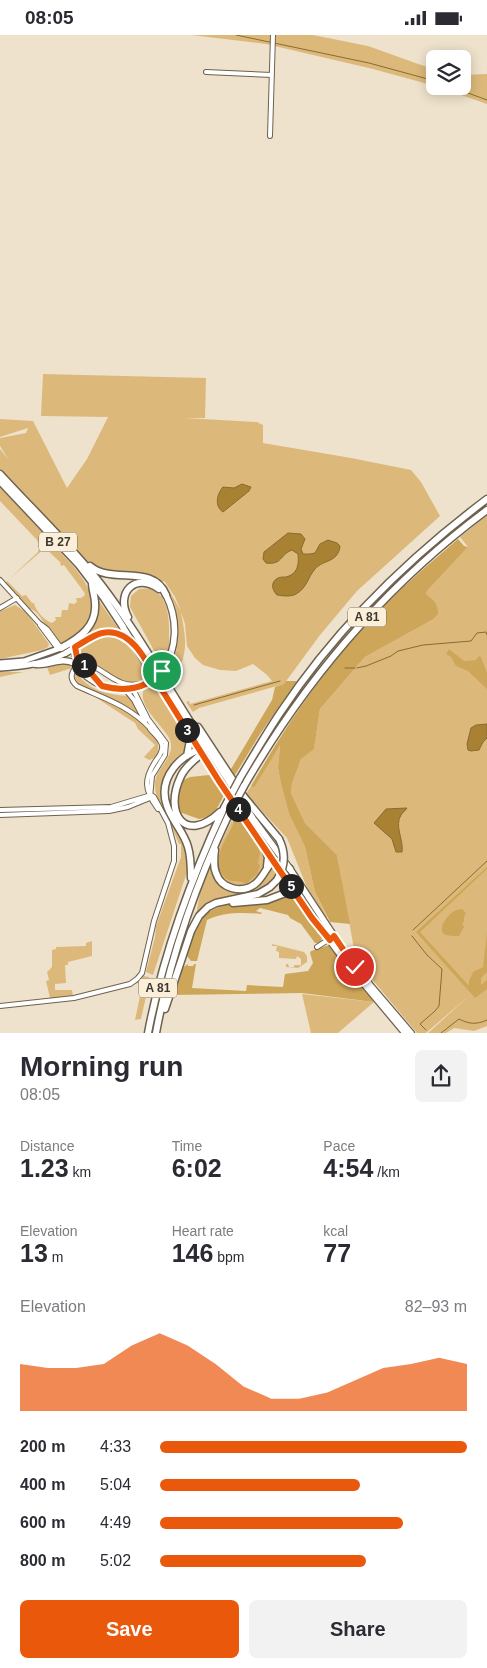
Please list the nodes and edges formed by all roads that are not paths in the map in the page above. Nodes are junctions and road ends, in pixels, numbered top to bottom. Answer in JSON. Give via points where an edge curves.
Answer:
{"nodes":[{"id":1,"x":274,"y":36,"type":"edge"},
{"id":2,"x":206,"y":72,"type":"dead end"},
{"id":3,"x":272,"y":75,"type":"junction"},
{"id":4,"x":270,"y":135,"type":"dead end"},
{"id":5,"x":0,"y":473,"type":"edge"},
{"id":6,"x":0,"y":481,"type":"edge"},
{"id":7,"x":487,"y":499,"type":"edge"},
{"id":8,"x":487,"y":510,"type":"edge"},
{"id":9,"x":82,"y":561,"type":"junction"},
{"id":10,"x":0,"y":580,"type":"edge"},
{"id":11,"x":92,"y":581,"type":"junction"},
{"id":12,"x":166,"y":595,"type":"junction"},
{"id":13,"x":17,"y":598,"type":"junction"},
{"id":14,"x":0,"y":608,"type":"edge"},
{"id":15,"x":123,"y":627,"type":"joint"},
{"id":16,"x":132,"y":629,"type":"junction"},
{"id":17,"x":133,"y":642,"type":"junction"},
{"id":18,"x":75,"y":647,"type":"junction"},
{"id":19,"x":62,"y":650,"type":"junction"},
{"id":20,"x":76,"y":661,"type":"junction"},
{"id":21,"x":0,"y":663,"type":"edge"},
{"id":22,"x":34,"y":664,"type":"junction"},
{"id":23,"x":0,"y":668,"type":"edge"},
{"id":24,"x":162,"y":677,"type":"junction"},
{"id":25,"x":126,"y":687,"type":"junction"},
{"id":26,"x":139,"y":687,"type":"junction"},
{"id":27,"x":151,"y":729,"type":"junction"},
{"id":28,"x":191,"y":735,"type":"junction"},
{"id":29,"x":208,"y":748,"type":"junction"},
{"id":30,"x":200,"y":752,"type":"junction"},
{"id":31,"x":187,"y":756,"type":"junction"},
{"id":32,"x":147,"y":786,"type":"junction"},
{"id":33,"x":150,"y":796,"type":"junction"},
{"id":34,"x":142,"y":797,"type":"junction"},
{"id":35,"x":224,"y":808,"type":"junction"},
{"id":36,"x":0,"y":810,"type":"edge"},
{"id":37,"x":96,"y":810,"type":"junction"},
{"id":38,"x":0,"y":815,"type":"edge"},
{"id":39,"x":215,"y":844,"type":"junction"},
{"id":40,"x":264,"y":846,"type":"junction"},
{"id":41,"x":274,"y":860,"type":"junction"},
{"id":42,"x":267,"y":868,"type":"junction"},
{"id":43,"x":290,"y":869,"type":"junction"},
{"id":44,"x":191,"y":882,"type":"junction"},
{"id":45,"x":295,"y":892,"type":"junction"},
{"id":46,"x":205,"y":910,"type":"junction"},
{"id":47,"x":332,"y":938,"type":"junction"},
{"id":48,"x":317,"y":947,"type":"dead end"},
{"id":49,"x":0,"y":1005,"type":"edge"},
{"id":50,"x":158,"y":1018,"type":"junction"},
{"id":51,"x":148,"y":1033,"type":"edge"},
{"id":52,"x":156,"y":1033,"type":"edge"},
{"id":53,"x":406,"y":1033,"type":"edge"},
{"id":54,"x":411,"y":1033,"type":"edge"}],
"edges":[{"from":1,"to":3,"type":"street"},
{"from":2,"to":3,"type":"street"},
{"from":3,"to":4,"type":"street"},
{"from":5,"to":9,"type":"highway","number":"B 27"},
{"from":6,"to":11,"type":"highway","number":"B 27"},
{"from":7,"to":35,"type":"highway","number":"A 81","bridge":true,"via":[[427,548],[349,624],[284,707]]},
{"from":8,"to":39,"type":"highway","number":"A 81","bridge":true,"via":[[388,595],[316,676],[268,745]]},
{"from":9,"to":12,"type":"highway","via":[[102,574],[146,577],[161,587]]},
{"from":9,"to":16,"type":"highway","number":"B 27"},
{"from":10,"to":13,"type":"street"},
{"from":11,"to":15,"type":"highway","number":"B 27"},
{"from":11,"to":19,"type":"highway","via":[[96,607],[90,627]]},
{"from":12,"to":16,"type":"highway","via":[[144,583],[128,589],[123,602]]},
{"from":12,"to":26,"type":"main road","bridge":true,"via":[[172,612],[174,645],[158,676]]},
{"from":13,"to":14,"type":"street"},
{"from":13,"to":19,"type":"street"},
{"from":15,"to":17,"type":"main road","number":"B 27"},
{"from":16,"to":24,"type":"highway","number":"B 27"},
{"from":17,"to":18,"type":"main road","via":[[119,634],[105,633]]},
{"from":17,"to":28,"type":"main road","number":"B 27"},
{"from":18,"to":19,"type":"main road"},
{"from":18,"to":20,"type":"main road"},
{"from":19,"to":20,"type":"main road"},
{"from":19,"to":21,"type":"main road","via":[[24,661]]},
{"from":19,"to":22,"type":"main road","via":[[52,659]]},
{"from":20,"to":22,"type":"main road","via":[[63,659]]},
{"from":20,"to":25,"type":"main road","bridge":true,"via":[[93,682],[102,686]]},
{"from":22,"to":23,"type":"main road"},
{"from":24,"to":29,"type":"highway","number":"B 27"},
{"from":24,"to":46,"type":"highway","bridge":true,"via":[[169,682],[244,797],[279,839],[283,850],[281,872],[270,887],[258,894],[216,903]]},
{"from":25,"to":26,"type":"main road"},
{"from":25,"to":26,"type":"street"},
{"from":25,"to":27,"type":"street"},
{"from":25,"to":27,"type":"street","via":[[88,664],[76,667],[71,677],[77,686],[130,710]]},
{"from":26,"to":33,"type":"street","via":[[148,719],[166,743],[165,755],[152,776]]},
{"from":27,"to":32,"type":"street","via":[[162,747],[149,773]]},
{"from":28,"to":30,"type":"main road","number":"B 27"},
{"from":28,"to":31,"type":"highway"},
{"from":29,"to":30,"type":"highway"},
{"from":29,"to":43,"type":"main road","number":"B 27"},
{"from":30,"to":31,"type":"highway"},
{"from":30,"to":35,"type":"highway","via":[[182,773],[174,795],[175,811],[184,822],[197,825],[211,820]]},
{"from":30,"to":40,"type":"main road","number":"B 27"},
{"from":31,"to":44,"type":"highway","via":[[172,769],[164,792],[169,811],[188,845]]},
{"from":32,"to":33,"type":"street"},
{"from":32,"to":34,"type":"street"},
{"from":33,"to":34,"type":"street"},
{"from":33,"to":37,"type":"street","via":[[122,809]]},
{"from":33,"to":49,"type":"street","via":[[154,797],[168,823],[175,850],[173,869],[154,920],[142,973],[135,982],[74,998]]},
{"from":34,"to":37,"type":"street"},
{"from":35,"to":44,"type":"highway","number":"A 81"},
{"from":36,"to":37,"type":"street"},
{"from":37,"to":38,"type":"street"},
{"from":39,"to":42,"type":"highway","via":[[215,872],[226,886],[238,889],[251,887]]},
{"from":39,"to":50,"type":"highway","number":"A 81","via":[[184,923]]},
{"from":40,"to":41,"type":"main road","number":"B 27"},
{"from":40,"to":42,"type":"highway"},
{"from":41,"to":42,"type":"highway"},
{"from":41,"to":43,"type":"highway","number":"B 27"},
{"from":41,"to":45,"type":"main road","number":"B 27"},
{"from":43,"to":47,"type":"main road","number":"B 27"},
{"from":44,"to":51,"type":"highway","number":"A 81","via":[[166,955]]},
{"from":45,"to":46,"type":"highway"},
{"from":45,"to":47,"type":"main road","number":"B 27"},
{"from":46,"to":50,"type":"highway","via":[[193,924],[165,1011]]},
{"from":47,"to":48,"type":"street"},
{"from":47,"to":53,"type":"main road","number":"B 27","via":[[367,988]]},
{"from":47,"to":54,"type":"main road","number":"B 27"},
{"from":50,"to":52,"type":"highway","number":"A 81"}]}
